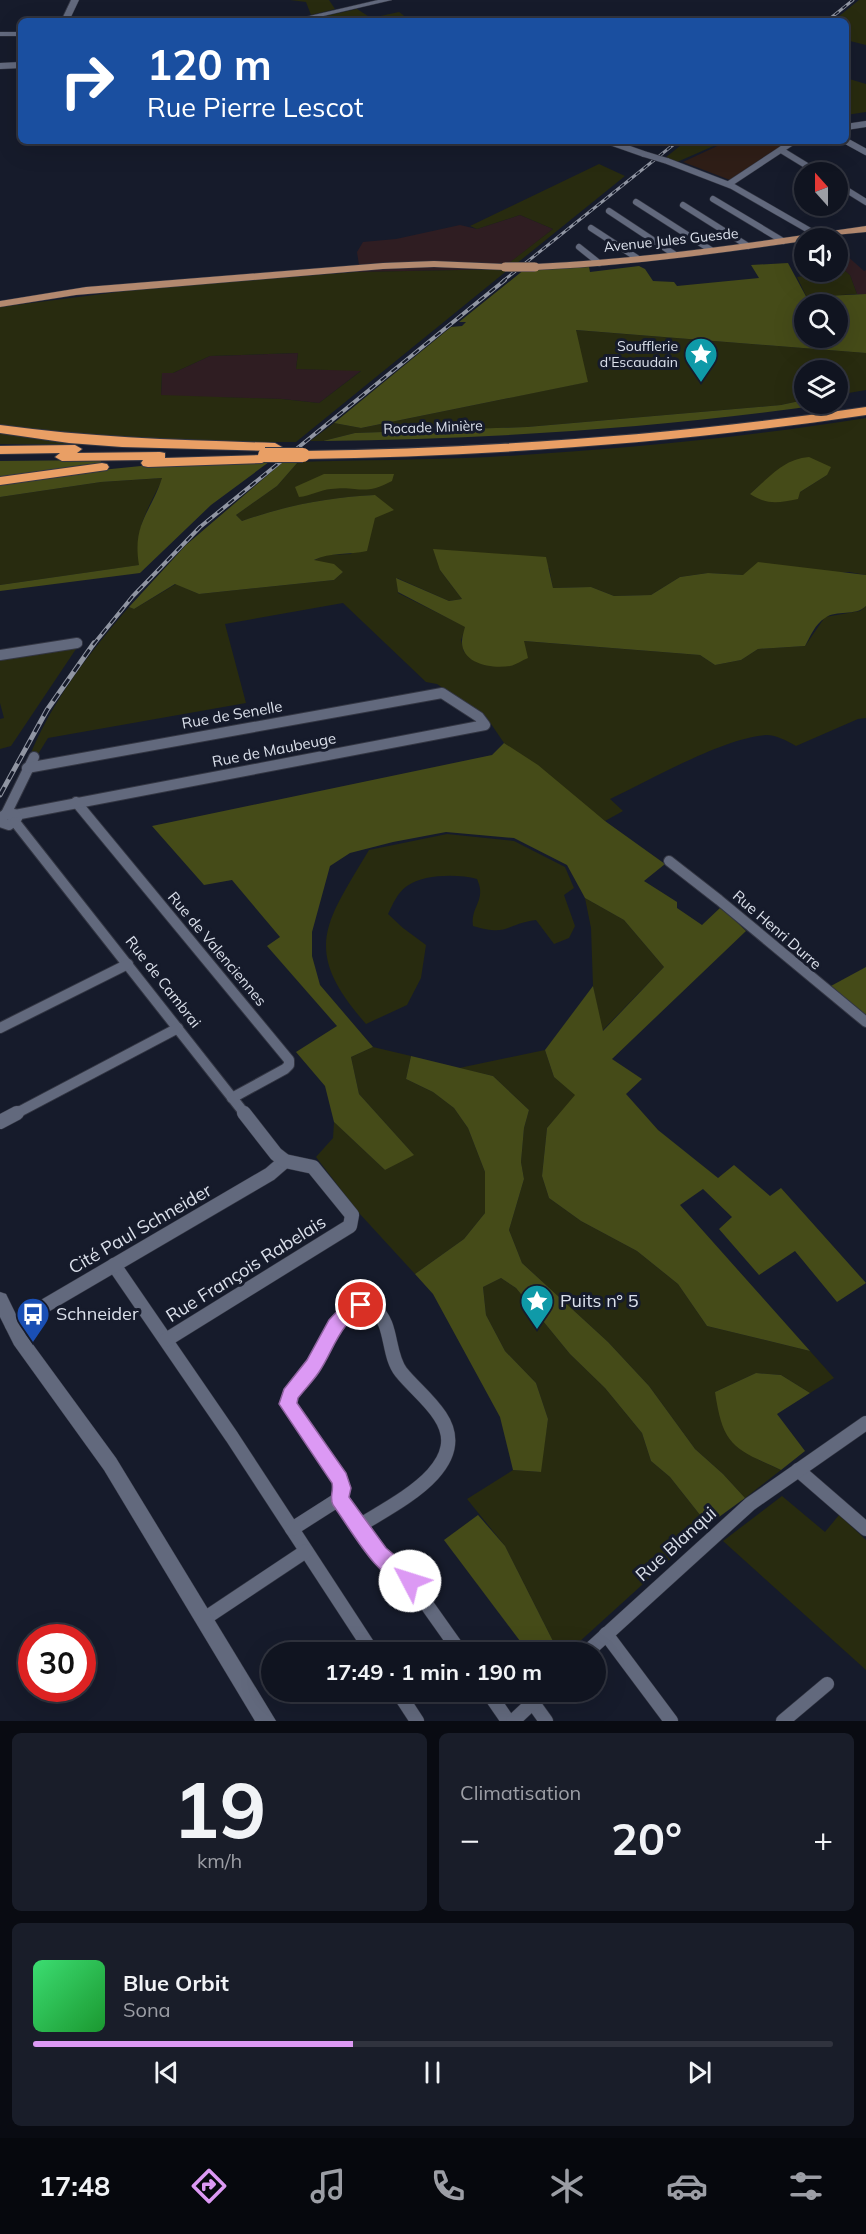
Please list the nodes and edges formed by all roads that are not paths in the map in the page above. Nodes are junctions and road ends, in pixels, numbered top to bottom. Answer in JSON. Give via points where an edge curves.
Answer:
{"nodes":[{"id":1,"x":75,"y":0,"type":"edge"},
{"id":2,"x":388,"y":0,"type":"edge"},
{"id":3,"x":66,"y":18,"type":"edge"},
{"id":4,"x":306,"y":18,"type":"edge"},
{"id":5,"x":0,"y":34,"type":"edge"},
{"id":6,"x":18,"y":34,"type":"edge"},
{"id":7,"x":18,"y":65,"type":"edge"},
{"id":8,"x":0,"y":66,"type":"edge"},
{"id":9,"x":866,"y":124,"type":"edge"},
{"id":10,"x":849,"y":127,"type":"edge"},
{"id":11,"x":849,"y":143,"type":"edge"},
{"id":12,"x":616,"y":144,"type":"edge"},
{"id":13,"x":790,"y":144,"type":"edge"},
{"id":14,"x":781,"y":150,"type":"junction"},
{"id":15,"x":866,"y":152,"type":"edge"},
{"id":16,"x":801,"y":162,"type":"edge"},
{"id":17,"x":729,"y":184,"type":"junction"},
{"id":18,"x":848,"y":191,"type":"edge"},
{"id":19,"x":713,"y":199,"type":"dead end"},
{"id":20,"x":636,"y":202,"type":"dead end"},
{"id":21,"x":866,"y":202,"type":"edge"},
{"id":22,"x":682,"y":205,"type":"dead end"},
{"id":23,"x":609,"y":211,"type":"dead end"},
{"id":24,"x":591,"y":228,"type":"dead end"},
{"id":25,"x":805,"y":228,"type":"edge"},
{"id":26,"x":866,"y":229,"type":"edge"},
{"id":27,"x":848,"y":232,"type":"edge"},
{"id":28,"x":794,"y":239,"type":"edge"},
{"id":29,"x":783,"y":241,"type":"junction"},
{"id":30,"x":748,"y":246,"type":"junction"},
{"id":31,"x":579,"y":247,"type":"dead end"},
{"id":32,"x":711,"y":250,"type":"junction"},
{"id":33,"x":674,"y":254,"type":"junction"},
{"id":34,"x":637,"y":258,"type":"junction"},
{"id":35,"x":599,"y":263,"type":"junction"},
{"id":36,"x":0,"y":304,"type":"edge"},
{"id":37,"x":866,"y":403,"type":"edge"},
{"id":38,"x":866,"y":411,"type":"edge"},
{"id":39,"x":0,"y":429,"type":"edge"},
{"id":40,"x":0,"y":450,"type":"edge"},
{"id":41,"x":267,"y":454,"type":"junction"},
{"id":42,"x":304,"y":454,"type":"junction"},
{"id":43,"x":0,"y":458,"type":"edge"},
{"id":44,"x":0,"y":481,"type":"edge"},
{"id":45,"x":78,"y":643,"type":"dead end"},
{"id":46,"x":0,"y":655,"type":"edge"},
{"id":47,"x":442,"y":693,"type":"joint"},
{"id":48,"x":34,"y":757,"type":"dead end"},
{"id":49,"x":27,"y":768,"type":"junction"},
{"id":50,"x":76,"y":802,"type":"junction"},
{"id":51,"x":6,"y":820,"type":"edge"},
{"id":52,"x":669,"y":861,"type":"dead end"},
{"id":53,"x":128,"y":964,"type":"junction"},
{"id":54,"x":866,"y":1022,"type":"edge"},
{"id":55,"x":0,"y":1028,"type":"edge"},
{"id":56,"x":178,"y":1028,"type":"junction"},
{"id":57,"x":232,"y":1098,"type":"junction"},
{"id":58,"x":0,"y":1122,"type":"edge"},
{"id":59,"x":285,"y":1161,"type":"junction"},
{"id":60,"x":114,"y":1265,"type":"junction"},
{"id":61,"x":0,"y":1299,"type":"edge"},
{"id":62,"x":12,"y":1325,"type":"junction"},
{"id":63,"x":166,"y":1340,"type":"junction"},
{"id":64,"x":866,"y":1423,"type":"edge"},
{"id":65,"x":798,"y":1470,"type":"junction"},
{"id":66,"x":339,"y":1499,"type":"junction"},
{"id":67,"x":359,"y":1526,"type":"junction"},
{"id":68,"x":866,"y":1529,"type":"edge"},
{"id":69,"x":292,"y":1530,"type":"junction"},
{"id":70,"x":306,"y":1551,"type":"junction"},
{"id":71,"x":204,"y":1619,"type":"junction"},
{"id":72,"x":606,"y":1634,"type":"junction"},
{"id":73,"x":366,"y":1642,"type":"edge"},
{"id":74,"x":453,"y":1642,"type":"edge"},
{"id":75,"x":598,"y":1642,"type":"edge"},
{"id":76,"x":827,"y":1684,"type":"dead end"},
{"id":77,"x":405,"y":1702,"type":"edge"},
{"id":78,"x":496,"y":1702,"type":"edge"},
{"id":79,"x":532,"y":1702,"type":"edge"},
{"id":80,"x":540,"y":1702,"type":"edge"},
{"id":81,"x":266,"y":1721,"type":"edge"},
{"id":82,"x":417,"y":1721,"type":"edge"},
{"id":83,"x":510,"y":1721,"type":"edge"},
{"id":84,"x":546,"y":1721,"type":"edge"},
{"id":85,"x":671,"y":1721,"type":"edge"},
{"id":86,"x":783,"y":1721,"type":"edge"}],
"edges":[{"from":1,"to":3,"type":"street"},
{"from":2,"to":4,"type":"street"},
{"from":5,"to":6,"type":"street"},
{"from":7,"to":8,"type":"street"},
{"from":9,"to":10,"type":"street"},
{"from":11,"to":15,"type":"street"},
{"from":12,"to":17,"type":"street","bridge":true},
{"from":13,"to":14,"type":"street"},
{"from":14,"to":16,"type":"street"},
{"from":14,"to":17,"type":"street"},
{"from":17,"to":25,"type":"street"},
{"from":18,"to":21,"type":"street"},
{"from":19,"to":29,"type":"street"},
{"from":20,"to":32,"type":"street"},
{"from":22,"to":30,"type":"street"},
{"from":23,"to":33,"type":"street"},
{"from":24,"to":34,"type":"street"},
{"from":26,"to":27,"type":"main road","name":"Avenue Jules Guesde"},
{"from":28,"to":29,"type":"main road","name":"Avenue Jules Guesde"},
{"from":29,"to":30,"type":"main road","name":"Avenue Jules Guesde"},
{"from":30,"to":32,"type":"main road","name":"Avenue Jules Guesde"},
{"from":31,"to":35,"type":"street"},
{"from":32,"to":33,"type":"main road","name":"Avenue Jules Guesde"},
{"from":33,"to":34,"type":"main road","name":"Avenue Jules Guesde"},
{"from":34,"to":35,"type":"main road","name":"Avenue Jules Guesde"},
{"from":35,"to":36,"type":"main road","name":"Avenue Jules Guesde","bridge":true,"via":[[354,270],[77,292]]},
{"from":37,"to":42,"type":"highway","name":"Rocade Minière","via":[[592,435]]},
{"from":38,"to":42,"type":"highway","name":"Rocade Minière","via":[[632,440]]},
{"from":39,"to":41,"type":"highway","via":[[113,443]]},
{"from":40,"to":41,"type":"highway"},
{"from":41,"to":42,"type":"highway","bridge":true},
{"from":41,"to":43,"type":"highway"},
{"from":41,"to":44,"type":"highway","via":[[134,464]]},
{"from":45,"to":46,"type":"street"},
{"from":47,"to":49,"type":"street","name":"Rue de Senelle"},
{"from":47,"to":50,"type":"street","name":"Rue de Maubeuge","via":[[485,725]]},
{"from":48,"to":49,"type":"street"},
{"from":49,"to":51,"type":"street"},
{"from":50,"to":51,"type":"street","name":"Rue de Maubeuge"},
{"from":50,"to":57,"type":"street","name":"Rue de Valenciennes","via":[[289,1060],[285,1069]]},
{"from":51,"to":53,"type":"street","name":"Rue de Cambrai"},
{"from":52,"to":54,"type":"street","name":"Rue Henri Durre"},
{"from":53,"to":55,"type":"street"},
{"from":53,"to":56,"type":"street","name":"Rue de Cambrai"},
{"from":56,"to":57,"type":"street","name":"Rue de Cambrai"},
{"from":56,"to":58,"type":"street"},
{"from":57,"to":59,"type":"street","name":"Rue de Cambrai"},
{"from":59,"to":60,"type":"street","name":"Cité Paul Schneider","via":[[270,1174]]},
{"from":59,"to":63,"type":"street","name":"Rue François Rabelais","via":[[313,1167],[350,1212],[352,1224]]},
{"from":60,"to":62,"type":"street","name":"Cité Paul Schneider"},
{"from":60,"to":63,"type":"street"},
{"from":61,"to":62,"type":"street"},
{"from":62,"to":71,"type":"street","via":[[100,1450]]},
{"from":63,"to":69,"type":"street"},
{"from":64,"to":65,"type":"street","name":"Rue Blanqui"},
{"from":65,"to":68,"type":"street"},
{"from":65,"to":72,"type":"street","name":"Rue Blanqui","via":[[725,1525]]},
{"from":66,"to":67,"type":"street"},
{"from":66,"to":67,"type":"street","via":[[340,1479],[290,1409],[288,1399],[338,1322],[354,1307],[367,1307],[383,1316],[394,1363],[444,1419],[449,1444],[438,1470]]},
{"from":66,"to":69,"type":"street"},
{"from":67,"to":74,"type":"street","via":[[379,1554],[410,1581]]},
{"from":69,"to":70,"type":"street"},
{"from":70,"to":71,"type":"street"},
{"from":70,"to":73,"type":"street"},
{"from":71,"to":81,"type":"street"},
{"from":72,"to":75,"type":"street","name":"Rue Blanqui"},
{"from":72,"to":85,"type":"street"},
{"from":76,"to":86,"type":"street"},
{"from":77,"to":82,"type":"street"},
{"from":78,"to":83,"type":"street"},
{"from":79,"to":83,"type":"street"},
{"from":80,"to":84,"type":"street"}]}
